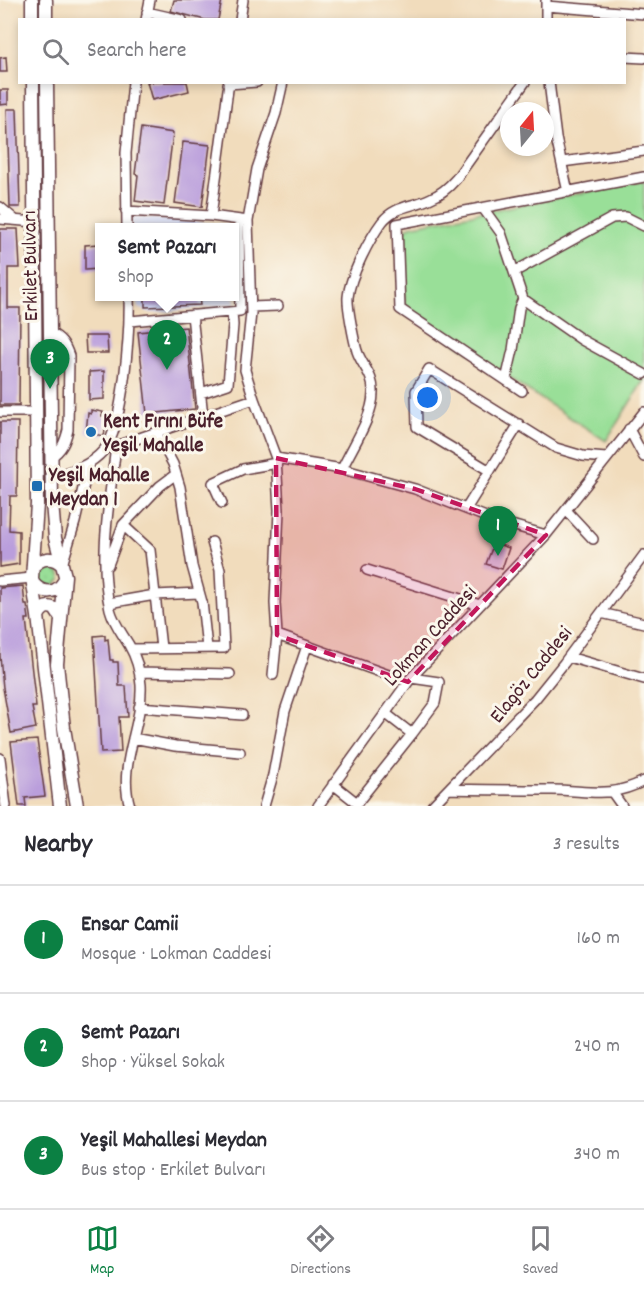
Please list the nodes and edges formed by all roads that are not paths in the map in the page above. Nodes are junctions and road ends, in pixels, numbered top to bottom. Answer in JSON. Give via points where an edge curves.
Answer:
{"nodes":[{"id":1,"x":32,"y":0,"type":"edge"},
{"id":2,"x":46,"y":0,"type":"edge"},
{"id":3,"x":150,"y":0,"type":"edge"},
{"id":4,"x":243,"y":0,"type":"edge"},
{"id":5,"x":546,"y":3,"type":"edge"},
{"id":6,"x":644,"y":14,"type":"edge"},
{"id":7,"x":146,"y":16,"type":"edge"},
{"id":8,"x":32,"y":18,"type":"edge"},
{"id":9,"x":46,"y":18,"type":"edge"},
{"id":10,"x":164,"y":18,"type":"edge"},
{"id":11,"x":240,"y":18,"type":"edge"},
{"id":12,"x":626,"y":57,"type":"edge"},
{"id":13,"x":644,"y":58,"type":"edge"},
{"id":14,"x":33,"y":84,"type":"edge"},
{"id":15,"x":46,"y":84,"type":"edge"},
{"id":16,"x":134,"y":84,"type":"edge"},
{"id":17,"x":229,"y":84,"type":"edge"},
{"id":18,"x":283,"y":84,"type":"edge"},
{"id":19,"x":524,"y":84,"type":"edge"},
{"id":20,"x":549,"y":84,"type":"edge"},
{"id":21,"x":644,"y":151,"type":"edge"},
{"id":22,"x":562,"y":162,"type":"junction"},
{"id":23,"x":644,"y":177,"type":"edge"},
{"id":24,"x":568,"y":192,"type":"junction"},
{"id":25,"x":0,"y":207,"type":"edge"},
{"id":26,"x":483,"y":208,"type":"junction"},
{"id":27,"x":126,"y":211,"type":"junction"},
{"id":28,"x":212,"y":216,"type":"junction"},
{"id":29,"x":0,"y":219,"type":"edge"},
{"id":30,"x":14,"y":220,"type":"junction"},
{"id":31,"x":244,"y":220,"type":"junction"},
{"id":32,"x":35,"y":222,"type":"junction"},
{"id":33,"x":127,"y":223,"type":"edge"},
{"id":34,"x":644,"y":226,"type":"edge"},
{"id":35,"x":514,"y":272,"type":"junction"},
{"id":36,"x":523,"y":299,"type":"junction"},
{"id":37,"x":129,"y":301,"type":"edge"},
{"id":38,"x":278,"y":306,"type":"dead end"},
{"id":39,"x":250,"y":307,"type":"junction"},
{"id":40,"x":232,"y":312,"type":"junction"},
{"id":41,"x":192,"y":315,"type":"junction"},
{"id":42,"x":129,"y":321,"type":"junction"},
{"id":43,"x":50,"y":332,"type":"junction"},
{"id":44,"x":644,"y":374,"type":"edge"},
{"id":45,"x":506,"y":380,"type":"junction"},
{"id":46,"x":522,"y":392,"type":"dead end"},
{"id":47,"x":201,"y":393,"type":"junction"},
{"id":48,"x":254,"y":399,"type":"junction"},
{"id":49,"x":0,"y":412,"type":"edge"},
{"id":50,"x":36,"y":412,"type":"junction"},
{"id":51,"x":644,"y":412,"type":"edge"},
{"id":52,"x":203,"y":416,"type":"junction"},
{"id":53,"x":519,"y":424,"type":"junction"},
{"id":54,"x":629,"y":429,"type":"junction"},
{"id":55,"x":156,"y":432,"type":"junction"},
{"id":56,"x":112,"y":446,"type":"junction"},
{"id":57,"x":51,"y":457,"type":"junction"},
{"id":58,"x":644,"y":457,"type":"edge"},
{"id":59,"x":606,"y":458,"type":"junction"},
{"id":60,"x":277,"y":460,"type":"junction"},
{"id":61,"x":89,"y":463,"type":"junction"},
{"id":62,"x":342,"y":469,"type":"junction"},
{"id":63,"x":80,"y":470,"type":"junction"},
{"id":64,"x":490,"y":471,"type":"junction"},
{"id":65,"x":176,"y":474,"type":"junction"},
{"id":66,"x":51,"y":477,"type":"junction"},
{"id":67,"x":52,"y":503,"type":"junction"},
{"id":68,"x":222,"y":503,"type":"dead end"},
{"id":69,"x":466,"y":509,"type":"junction"},
{"id":70,"x":566,"y":510,"type":"junction"},
{"id":71,"x":123,"y":525,"type":"junction"},
{"id":72,"x":546,"y":535,"type":"junction"},
{"id":73,"x":593,"y":539,"type":"dead end"},
{"id":74,"x":212,"y":542,"type":"dead end"},
{"id":75,"x":644,"y":555,"type":"edge"},
{"id":76,"x":62,"y":565,"type":"junction"},
{"id":77,"x":106,"y":570,"type":"junction"},
{"id":78,"x":367,"y":570,"type":"dead end"},
{"id":79,"x":33,"y":576,"type":"junction"},
{"id":80,"x":0,"y":581,"type":"edge"},
{"id":81,"x":64,"y":581,"type":"junction"},
{"id":82,"x":200,"y":593,"type":"junction"},
{"id":83,"x":155,"y":595,"type":"junction"},
{"id":84,"x":109,"y":603,"type":"junction"},
{"id":85,"x":480,"y":604,"type":"junction"},
{"id":86,"x":601,"y":613,"type":"junction"},
{"id":87,"x":38,"y":615,"type":"junction"},
{"id":88,"x":61,"y":618,"type":"junction"},
{"id":89,"x":644,"y":623,"type":"edge"},
{"id":90,"x":277,"y":635,"type":"junction"},
{"id":91,"x":307,"y":645,"type":"junction"},
{"id":92,"x":161,"y":648,"type":"junction"},
{"id":93,"x":207,"y":648,"type":"junction"},
{"id":94,"x":131,"y":649,"type":"junction"},
{"id":95,"x":569,"y":657,"type":"junction"},
{"id":96,"x":139,"y":672,"type":"junction"},
{"id":97,"x":230,"y":674,"type":"dead end"},
{"id":98,"x":273,"y":675,"type":"dead end"},
{"id":99,"x":644,"y":679,"type":"edge"},
{"id":100,"x":410,"y":680,"type":"junction"},
{"id":101,"x":139,"y":707,"type":"junction"},
{"id":102,"x":385,"y":713,"type":"junction"},
{"id":103,"x":242,"y":715,"type":"dead end"},
{"id":104,"x":412,"y":734,"type":"junction"},
{"id":105,"x":133,"y":738,"type":"junction"},
{"id":106,"x":240,"y":752,"type":"dead end"},
{"id":107,"x":0,"y":758,"type":"edge"},
{"id":108,"x":644,"y":781,"type":"edge"},
{"id":109,"x":333,"y":784,"type":"junction"},
{"id":110,"x":449,"y":789,"type":"junction"},
{"id":111,"x":612,"y":792,"type":"junction"},
{"id":112,"x":6,"y":806,"type":"edge"},
{"id":113,"x":60,"y":806,"type":"edge"},
{"id":114,"x":77,"y":806,"type":"edge"},
{"id":115,"x":130,"y":806,"type":"edge"},
{"id":116,"x":264,"y":806,"type":"edge"},
{"id":117,"x":318,"y":806,"type":"edge"},
{"id":118,"x":432,"y":806,"type":"edge"},
{"id":119,"x":622,"y":806,"type":"edge"}],
"edges":[{"from":1,"to":8,"type":"main road"},
{"from":2,"to":9,"type":"main road"},
{"from":3,"to":7,"type":"street"},
{"from":4,"to":11,"type":"street"},
{"from":5,"to":6,"type":"street"},
{"from":7,"to":10,"type":"street"},
{"from":12,"to":13,"type":"street"},
{"from":14,"to":32,"type":"main road","name":"Erkilet Bulvarı"},
{"from":15,"to":43,"type":"main road","name":"Erkilet Bulvarı"},
{"from":16,"to":27,"type":"street","via":[[126,153]]},
{"from":17,"to":28,"type":"street"},
{"from":18,"to":31,"type":"street"},
{"from":19,"to":62,"type":"street","via":[[456,179],[432,198],[392,212],[379,226],[364,254],[348,298],[356,349],[371,376],[373,397],[369,415]]},
{"from":20,"to":22,"type":"street"},
{"from":21,"to":22,"type":"street"},
{"from":22,"to":24,"type":"street"},
{"from":23,"to":24,"type":"street"},
{"from":24,"to":26,"type":"street"},
{"from":25,"to":30,"type":"street"},
{"from":26,"to":35,"type":"street","via":[[501,233]]},
{"from":26,"to":45,"type":"street","via":[[398,224],[400,309]]},
{"from":27,"to":28,"type":"street"},
{"from":27,"to":33,"type":"street"},
{"from":28,"to":31,"type":"street"},
{"from":29,"to":30,"type":"street"},
{"from":30,"to":32,"type":"street"},
{"from":31,"to":39,"type":"street"},
{"from":31,"to":40,"type":"street","via":[[240,311]]},
{"from":32,"to":50,"type":"main road","name":"Erkilet Bulvarı"},
{"from":34,"to":35,"type":"street","via":[[626,217],[612,218]]},
{"from":35,"to":36,"type":"street"},
{"from":36,"to":44,"type":"street","via":[[582,340]]},
{"from":36,"to":45,"type":"street"},
{"from":37,"to":42,"type":"street"},
{"from":38,"to":39,"type":"street"},
{"from":39,"to":48,"type":"street","via":[[245,370]]},
{"from":40,"to":41,"type":"street"},
{"from":40,"to":47,"type":"street","via":[[228,384]]},
{"from":41,"to":42,"type":"street"},
{"from":41,"to":47,"type":"street"},
{"from":42,"to":56,"type":"street"},
{"from":43,"to":57,"type":"main road","name":"Erkilet Bulvarı"},
{"from":43,"to":57,"type":"street","via":[[59,337],[69,356],[68,430],[60,451]]},
{"from":45,"to":46,"type":"street"},
{"from":47,"to":52,"type":"street"},
{"from":48,"to":52,"type":"street"},
{"from":48,"to":60,"type":"street"},
{"from":49,"to":50,"type":"street"},
{"from":50,"to":79,"type":"main road","name":"Erkilet Bulvarı"},
{"from":51,"to":54,"type":"street","name":"Lokman Caddesi"},
{"from":52,"to":55,"type":"street"},
{"from":53,"to":59,"type":"street","via":[[556,448]]},
{"from":53,"to":64,"type":"street"},
{"from":53,"to":64,"type":"street","via":[[429,369],[416,391],[417,427]]},
{"from":54,"to":58,"type":"street"},
{"from":54,"to":59,"type":"street","name":"Lokman Caddesi"},
{"from":55,"to":56,"type":"street"},
{"from":55,"to":65,"type":"street"},
{"from":56,"to":61,"type":"street"},
{"from":56,"to":77,"type":"street"},
{"from":57,"to":66,"type":"main road","name":"Erkilet Bulvarı"},
{"from":59,"to":70,"type":"street","name":"Lokman Caddesi"},
{"from":60,"to":62,"type":"street"},
{"from":60,"to":68,"type":"street","via":[[243,469],[213,483]]},
{"from":60,"to":90,"type":"street"},
{"from":61,"to":63,"type":"street"},
{"from":61,"to":76,"type":"street"},
{"from":62,"to":69,"type":"street","via":[[415,489]]},
{"from":63,"to":66,"type":"street"},
{"from":63,"to":67,"type":"street","via":[[56,486]]},
{"from":64,"to":69,"type":"street"},
{"from":65,"to":71,"type":"street"},
{"from":65,"to":82,"type":"street"},
{"from":66,"to":67,"type":"main road","name":"Erkilet Bulvarı"},
{"from":67,"to":76,"type":"main road","name":"Erkilet Bulvarı"},
{"from":69,"to":72,"type":"street"},
{"from":70,"to":72,"type":"street","name":"Lokman Caddesi"},
{"from":70,"to":73,"type":"street"},
{"from":71,"to":77,"type":"street"},
{"from":71,"to":83,"type":"street","via":[[150,550]]},
{"from":72,"to":85,"type":"street","name":"Lokman Caddesi"},
{"from":74,"to":93,"type":"street","via":[[220,570],[224,648]]},
{"from":75,"to":86,"type":"street","name":"Elagöz Caddesi"},
{"from":76,"to":79,"type":"main road","via":[[47,558],[37,562]]},
{"from":76,"to":81,"type":"main road","name":"Erkilet Bulvarı"},
{"from":77,"to":84,"type":"street"},
{"from":78,"to":85,"type":"street"},
{"from":79,"to":80,"type":"street"},
{"from":79,"to":81,"type":"main road","via":[[42,591],[47,592]]},
{"from":79,"to":87,"type":"main road","name":"Erkilet Bulvarı"},
{"from":81,"to":88,"type":"main road","name":"Erkilet Bulvarı"},
{"from":82,"to":83,"type":"street"},
{"from":82,"to":93,"type":"street"},
{"from":83,"to":84,"type":"street"},
{"from":83,"to":92,"type":"street"},
{"from":84,"to":94,"type":"street","via":[[115,624]]},
{"from":85,"to":100,"type":"street","name":"Lokman Caddesi"},
{"from":86,"to":89,"type":"street"},
{"from":86,"to":95,"type":"street","name":"Elagöz Caddesi"},
{"from":87,"to":88,"type":"main road","via":[[48,607]]},
{"from":87,"to":113,"type":"main road","name":"Erkilet Bulvarı"},
{"from":88,"to":114,"type":"main road","name":"Erkilet Bulvarı","via":[[57,664]]},
{"from":90,"to":91,"type":"street"},
{"from":90,"to":98,"type":"street"},
{"from":91,"to":100,"type":"street"},
{"from":91,"to":116,"type":"street","via":[[285,711]]},
{"from":92,"to":93,"type":"street"},
{"from":92,"to":94,"type":"street"},
{"from":94,"to":96,"type":"street"},
{"from":95,"to":99,"type":"street"},
{"from":95,"to":110,"type":"street","name":"Elagöz Caddesi","via":[[516,722]]},
{"from":96,"to":97,"type":"street"},
{"from":96,"to":101,"type":"street"},
{"from":100,"to":102,"type":"street","name":"Lokman Caddesi"},
{"from":100,"to":104,"type":"street","via":[[439,682],[435,703]]},
{"from":101,"to":103,"type":"street"},
{"from":101,"to":105,"type":"street"},
{"from":102,"to":104,"type":"street"},
{"from":102,"to":109,"type":"street","name":"Lokman Caddesi"},
{"from":104,"to":109,"type":"street","via":[[357,803]]},
{"from":105,"to":106,"type":"street"},
{"from":105,"to":115,"type":"street","via":[[126,780]]},
{"from":107,"to":112,"type":"street"},
{"from":108,"to":111,"type":"street"},
{"from":109,"to":117,"type":"street","name":"Lokman Caddesi"},
{"from":110,"to":111,"type":"street"},
{"from":110,"to":118,"type":"street","name":"Elagöz Caddesi"},
{"from":111,"to":119,"type":"street"}]}
